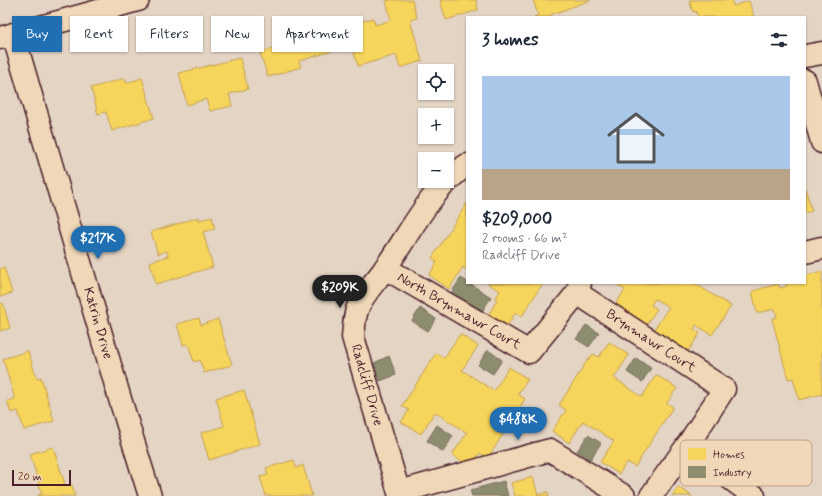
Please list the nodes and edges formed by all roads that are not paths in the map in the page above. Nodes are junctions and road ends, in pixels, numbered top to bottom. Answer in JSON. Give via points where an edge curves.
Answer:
{"nodes":[{"id":1,"x":138,"y":0,"type":"edge"},
{"id":2,"x":7,"y":36,"type":"edge"},
{"id":3,"x":822,"y":53,"type":"edge"},
{"id":4,"x":806,"y":56,"type":"edge"},
{"id":5,"x":806,"y":85,"type":"edge"},
{"id":6,"x":822,"y":142,"type":"edge"},
{"id":7,"x":466,"y":166,"type":"edge"},
{"id":8,"x":822,"y":248,"type":"edge"},
{"id":9,"x":806,"y":252,"type":"edge"},
{"id":10,"x":385,"y":268,"type":"junction"},
{"id":11,"x":579,"y":288,"type":"edge"},
{"id":12,"x":691,"y":440,"type":"edge"},
{"id":13,"x":680,"y":456,"type":"edge"},
{"id":14,"x":741,"y":486,"type":"edge"},
{"id":15,"x":399,"y":494,"type":"edge"},
{"id":16,"x":150,"y":496,"type":"edge"},
{"id":17,"x":624,"y":496,"type":"edge"},
{"id":18,"x":651,"y":496,"type":"edge"},
{"id":19,"x":754,"y":496,"type":"edge"}],
"edges":[{"from":1,"to":2,"type":"street"},
{"from":2,"to":16,"type":"street","name":"Katrin Drive"},
{"from":3,"to":4,"type":"street"},
{"from":5,"to":6,"type":"street"},
{"from":7,"to":10,"type":"street","name":"Radcliff Drive","via":[[438,190]]},
{"from":8,"to":9,"type":"street"},
{"from":10,"to":11,"type":"street","name":"North Brynmawr Court","via":[[529,352]]},
{"from":10,"to":15,"type":"street","name":"Radcliff Drive","via":[[357,310],[354,337]]},
{"from":11,"to":12,"type":"street","name":"Brynmawr Court","via":[[724,389]]},
{"from":13,"to":18,"type":"street"},
{"from":14,"to":19,"type":"street"},
{"from":15,"to":17,"type":"street","via":[[550,450]]}]}
